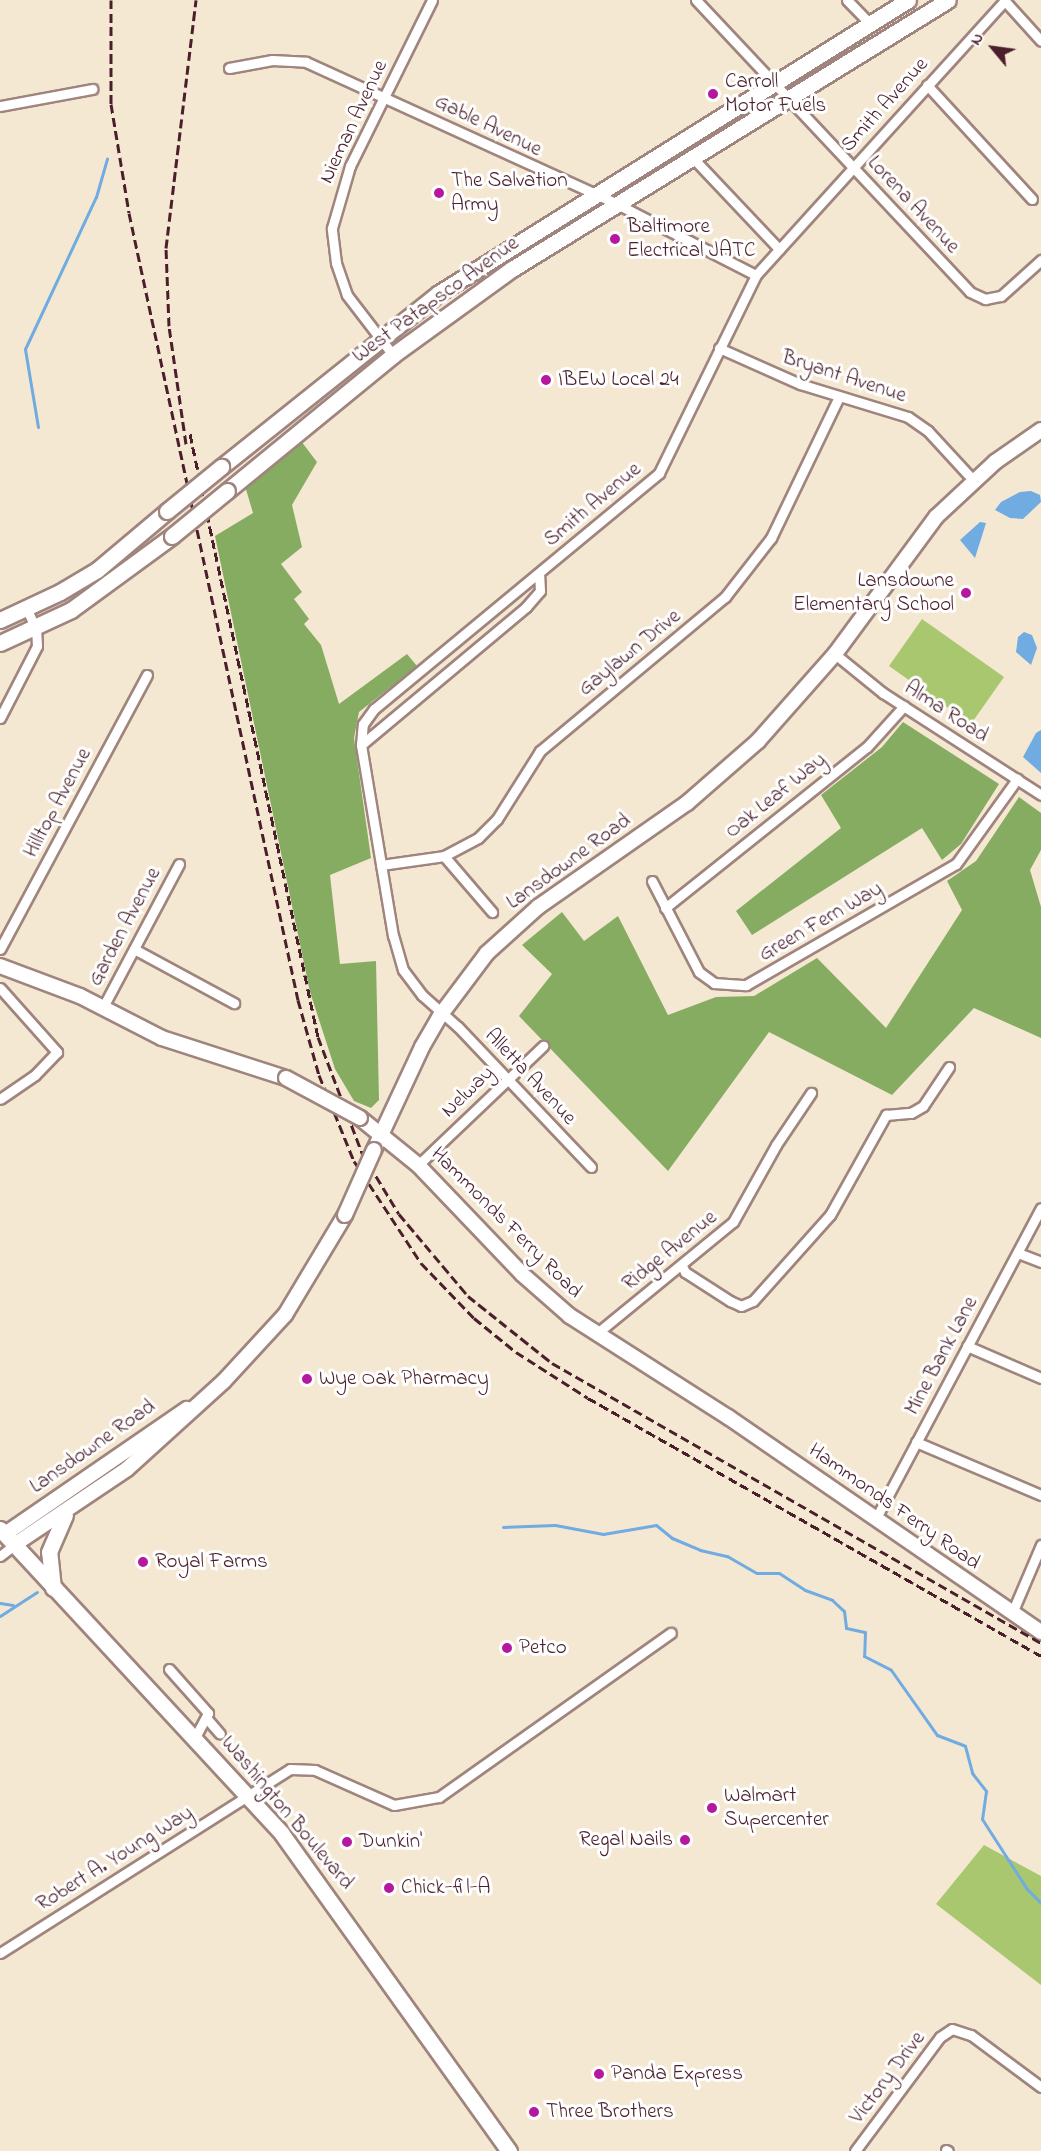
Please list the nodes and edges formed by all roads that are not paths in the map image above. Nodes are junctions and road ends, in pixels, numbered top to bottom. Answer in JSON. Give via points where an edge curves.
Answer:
{"nodes":[{"id":1,"x":432,"y":0,"type":"edge"},
{"id":2,"x":696,"y":0,"type":"edge"},
{"id":3,"x":848,"y":0,"type":"edge"},
{"id":4,"x":908,"y":0,"type":"edge"},
{"id":5,"x":948,"y":0,"type":"edge"},
{"id":6,"x":1004,"y":0,"type":"edge"},
{"id":7,"x":870,"y":24,"type":"junction"},
{"id":8,"x":1041,"y":41,"type":"edge"},
{"id":9,"x":229,"y":68,"type":"dead end"},
{"id":10,"x":772,"y":83,"type":"junction"},
{"id":11,"x":927,"y":85,"type":"junction"},
{"id":12,"x":92,"y":89,"type":"dead end"},
{"id":13,"x":385,"y":97,"type":"junction"},
{"id":14,"x":788,"y":99,"type":"junction"},
{"id":15,"x":0,"y":106,"type":"edge"},
{"id":16,"x":692,"y":157,"type":"junction"},
{"id":17,"x":853,"y":167,"type":"junction"},
{"id":18,"x":592,"y":196,"type":"junction"},
{"id":19,"x":1032,"y":199,"type":"dead end"},
{"id":20,"x":615,"y":203,"type":"junction"},
{"id":21,"x":778,"y":249,"type":"junction"},
{"id":22,"x":1041,"y":260,"type":"edge"},
{"id":23,"x":756,"y":275,"type":"junction"},
{"id":24,"x":381,"y":338,"type":"junction"},
{"id":25,"x":719,"y":348,"type":"junction"},
{"id":26,"x":393,"y":355,"type":"junction"},
{"id":27,"x":839,"y":397,"type":"junction"},
{"id":28,"x":1041,"y":430,"type":"edge"},
{"id":29,"x":973,"y":480,"type":"junction"},
{"id":30,"x":539,"y":574,"type":"junction"},
{"id":31,"x":27,"y":610,"type":"junction"},
{"id":32,"x":0,"y":620,"type":"edge"},
{"id":33,"x":36,"y":629,"type":"junction"},
{"id":34,"x":0,"y":643,"type":"edge"},
{"id":35,"x":835,"y":654,"type":"junction"},
{"id":36,"x":147,"y":675,"type":"dead end"},
{"id":37,"x":904,"y":706,"type":"junction"},
{"id":38,"x":0,"y":718,"type":"edge"},
{"id":39,"x":361,"y":745,"type":"junction"},
{"id":40,"x":1017,"y":779,"type":"junction"},
{"id":41,"x":1041,"y":795,"type":"edge"},
{"id":42,"x":444,"y":856,"type":"junction"},
{"id":43,"x":179,"y":864,"type":"dead end"},
{"id":44,"x":381,"y":865,"type":"junction"},
{"id":45,"x":652,"y":881,"type":"dead end"},
{"id":46,"x":665,"y":908,"type":"junction"},
{"id":47,"x":492,"y":912,"type":"dead end"},
{"id":48,"x":0,"y":949,"type":"edge"},
{"id":49,"x":134,"y":949,"type":"junction"},
{"id":50,"x":0,"y":966,"type":"edge"},
{"id":51,"x":0,"y":988,"type":"edge"},
{"id":52,"x":234,"y":1002,"type":"dead end"},
{"id":53,"x":103,"y":1007,"type":"junction"},
{"id":54,"x":442,"y":1013,"type":"junction"},
{"id":55,"x":543,"y":1046,"type":"dead end"},
{"id":56,"x":949,"y":1067,"type":"dead end"},
{"id":57,"x":508,"y":1079,"type":"junction"},
{"id":58,"x":811,"y":1093,"type":"dead end"},
{"id":59,"x":0,"y":1099,"type":"edge"},
{"id":60,"x":381,"y":1132,"type":"junction"},
{"id":61,"x":418,"y":1165,"type":"junction"},
{"id":62,"x":591,"y":1167,"type":"dead end"},
{"id":63,"x":1041,"y":1208,"type":"edge"},
{"id":64,"x":1018,"y":1253,"type":"junction"},
{"id":65,"x":1041,"y":1262,"type":"edge"},
{"id":66,"x":682,"y":1266,"type":"junction"},
{"id":67,"x":596,"y":1334,"type":"junction"},
{"id":68,"x":967,"y":1346,"type":"junction"},
{"id":69,"x":1041,"y":1378,"type":"edge"},
{"id":70,"x":207,"y":1397,"type":"junction"},
{"id":71,"x":916,"y":1442,"type":"junction"},
{"id":72,"x":1041,"y":1495,"type":"edge"},
{"id":73,"x":65,"y":1515,"type":"junction"},
{"id":74,"x":874,"y":1520,"type":"junction"},
{"id":75,"x":5,"y":1537,"type":"edge"},
{"id":76,"x":1041,"y":1545,"type":"edge"},
{"id":77,"x":0,"y":1556,"type":"edge"},
{"id":78,"x":53,"y":1588,"type":"junction"},
{"id":79,"x":1012,"y":1614,"type":"junction"},
{"id":80,"x":1041,"y":1632,"type":"edge"},
{"id":81,"x":670,"y":1633,"type":"dead end"},
{"id":82,"x":169,"y":1669,"type":"dead end"},
{"id":83,"x":208,"y":1720,"type":"junction"},
{"id":84,"x":220,"y":1734,"type":"dead end"},
{"id":85,"x":195,"y":1737,"type":"junction"},
{"id":86,"x":250,"y":1796,"type":"junction"},
{"id":87,"x":0,"y":1953,"type":"edge"},
{"id":88,"x":1041,"y":2087,"type":"edge"},
{"id":89,"x":509,"y":2151,"type":"edge"},
{"id":90,"x":855,"y":2151,"type":"edge"}],
"edges":[{"from":1,"to":13,"type":"street","name":"Nieman Avenue"},
{"from":2,"to":10,"type":"street","name":"Lorena Avenue"},
{"from":3,"to":7,"type":"street"},
{"from":4,"to":7,"type":"main road","name":"West Patapsco Avenue"},
{"from":5,"to":14,"type":"main road","name":"West Patapsco Avenue"},
{"from":6,"to":8,"type":"street"},
{"from":6,"to":11,"type":"street","name":"Smith Avenue"},
{"from":7,"to":10,"type":"main road","name":"West Patapsco Avenue"},
{"from":9,"to":13,"type":"street","name":"Gable Avenue","via":[[296,60]]},
{"from":10,"to":14,"type":"street","name":"Lorena Avenue"},
{"from":10,"to":18,"type":"main road","name":"West Patapsco Avenue"},
{"from":11,"to":17,"type":"street","name":"Smith Avenue"},
{"from":11,"to":19,"type":"street"},
{"from":12,"to":15,"type":"street"},
{"from":13,"to":18,"type":"street","name":"Gable Avenue"},
{"from":13,"to":24,"type":"street","name":"Nieman Avenue","via":[[343,184],[333,228],[343,286]]},
{"from":14,"to":16,"type":"main road","name":"West Patapsco Avenue"},
{"from":14,"to":17,"type":"street","name":"Lorena Avenue"},
{"from":16,"to":20,"type":"main road","name":"West Patapsco Avenue"},
{"from":16,"to":21,"type":"street"},
{"from":17,"to":21,"type":"street","name":"Smith Avenue"},
{"from":17,"to":22,"type":"street","name":"Lorena Avenue","via":[[977,296],[1001,296]]},
{"from":18,"to":20,"type":"street","name":"Gable Avenue"},
{"from":18,"to":24,"type":"main road","name":"West Patapsco Avenue","via":[[484,263]]},
{"from":20,"to":23,"type":"street","name":"Gable Avenue"},
{"from":20,"to":26,"type":"main road","name":"West Patapsco Avenue","via":[[512,269]]},
{"from":21,"to":23,"type":"street","name":"Smith Avenue"},
{"from":23,"to":25,"type":"street","name":"Smith Avenue"},
{"from":24,"to":26,"type":"street","name":"Nieman Avenue"},
{"from":24,"to":31,"type":"main road","name":"West Patapsco Avenue","bridge":true,"via":[[97,570]]},
{"from":25,"to":27,"type":"street","name":"Bryant Avenue","via":[[782,377]]},
{"from":25,"to":30,"type":"street","name":"Smith Avenue","via":[[659,473]]},
{"from":26,"to":33,"type":"main road","name":"West Patapsco Avenue","bridge":true,"via":[[108,587]]},
{"from":27,"to":29,"type":"street","name":"Bryant Avenue","via":[[884,407],[919,423]]},
{"from":27,"to":42,"type":"street","name":"Gaylawn Drive","via":[[771,538],[741,579],[708,613],[554,738],[528,765],[489,829]]},
{"from":28,"to":29,"type":"street","name":"Lansdowne Road"},
{"from":29,"to":35,"type":"street","name":"Lansdowne Road","via":[[918,537]]},
{"from":30,"to":39,"type":"street","name":"Smith Avenue","via":[[374,709],[363,724]]},
{"from":30,"to":39,"type":"street","via":[[540,591],[526,607]]},
{"from":31,"to":32,"type":"main road","name":"West Patapsco Avenue"},
{"from":31,"to":33,"type":"street"},
{"from":33,"to":34,"type":"main road","name":"West Patapsco Avenue"},
{"from":33,"to":38,"type":"street","via":[[34,656]]},
{"from":35,"to":37,"type":"street","name":"Alma Road"},
{"from":35,"to":54,"type":"street","name":"Lansdowne Road","via":[[796,701],[721,776],[508,932]]},
{"from":36,"to":48,"type":"street","name":"Hilltop Avenue"},
{"from":37,"to":40,"type":"street","name":"Alma Road"},
{"from":37,"to":46,"type":"street","name":"Oak Leaf Way","via":[[867,747]]},
{"from":39,"to":44,"type":"street","name":"Smith Avenue"},
{"from":40,"to":41,"type":"street","name":"Alma Road"},
{"from":40,"to":46,"type":"street","name":"Green Fern Way","via":[[956,864],[746,985],[714,983],[699,972]]},
{"from":42,"to":44,"type":"street","name":"Gaylawn Drive"},
{"from":42,"to":47,"type":"street"},
{"from":43,"to":49,"type":"street","name":"Garden Avenue"},
{"from":44,"to":54,"type":"street","name":"Smith Avenue","via":[[397,955],[412,983]]},
{"from":45,"to":46,"type":"street","name":"Green Fern Way"},
{"from":49,"to":52,"type":"street"},
{"from":49,"to":53,"type":"street","name":"Garden Avenue"},
{"from":50,"to":53,"type":"street","name":"Hammonds Ferry Road"},
{"from":51,"to":59,"type":"street","via":[[57,1052],[35,1075]]},
{"from":53,"to":60,"type":"street","name":"Hammonds Ferry Road","bridge":true,"via":[[162,1038],[286,1078]]},
{"from":54,"to":57,"type":"street","name":"Alletta Avenue"},
{"from":54,"to":60,"type":"street","name":"Lansdowne Road"},
{"from":55,"to":57,"type":"street","name":"Nelway"},
{"from":56,"to":66,"type":"street","via":[[923,1106],[910,1113],[886,1115],[830,1215],[753,1301],[741,1306],[730,1301]]},
{"from":57,"to":61,"type":"street","name":"Nelway"},
{"from":57,"to":62,"type":"street","name":"Alletta Avenue"},
{"from":58,"to":66,"type":"street","name":"Ridge Avenue","via":[[776,1145],[733,1222]]},
{"from":60,"to":61,"type":"street","name":"Hammonds Ferry Road"},
{"from":60,"to":70,"type":"street","name":"Lansdowne Road","bridge":true,"via":[[345,1215],[285,1315]]},
{"from":61,"to":67,"type":"street","name":"Hammonds Ferry Road","via":[[522,1274]]},
{"from":63,"to":64,"type":"street","name":"Mine Bank Lane"},
{"from":64,"to":65,"type":"street"},
{"from":64,"to":68,"type":"street","name":"Mine Bank Lane"},
{"from":66,"to":67,"type":"street","name":"Ridge Avenue"},
{"from":67,"to":74,"type":"street","name":"Hammonds Ferry Road","via":[[728,1417]]},
{"from":68,"to":69,"type":"street"},
{"from":68,"to":71,"type":"street","name":"Mine Bank Lane"},
{"from":70,"to":73,"type":"street","name":"Lansdowne Road","via":[[161,1442]]},
{"from":70,"to":75,"type":"street","name":"Lansdowne Road"},
{"from":71,"to":72,"type":"street"},
{"from":71,"to":74,"type":"street","name":"Mine Bank Lane"},
{"from":73,"to":75,"type":"street","name":"Lansdowne Road"},
{"from":73,"to":78,"type":"main road","via":[[49,1552]]},
{"from":74,"to":79,"type":"street","name":"Hammonds Ferry Road"},
{"from":75,"to":77,"type":"street"},
{"from":75,"to":78,"type":"main road","name":"Washington Boulevard"},
{"from":76,"to":79,"type":"street"},
{"from":78,"to":85,"type":"main road","name":"Washington Boulevard"},
{"from":79,"to":80,"type":"street","name":"Hammonds Ferry Road"},
{"from":81,"to":86,"type":"street","name":"Robert A. Young Way","via":[[439,1797],[394,1805],[315,1770],[300,1768],[290,1770]]},
{"from":82,"to":83,"type":"street","via":[[206,1708]]},
{"from":83,"to":84,"type":"street"},
{"from":83,"to":85,"type":"street"},
{"from":85,"to":86,"type":"main road","name":"Washington Boulevard"},
{"from":86,"to":87,"type":"street","name":"Robert A. Young Way"},
{"from":86,"to":89,"type":"main road","name":"Washington Boulevard","via":[[324,1889]]},
{"from":88,"to":90,"type":"street","name":"Victory Drive","via":[[971,2035],[952,2029],[940,2037]]}]}
